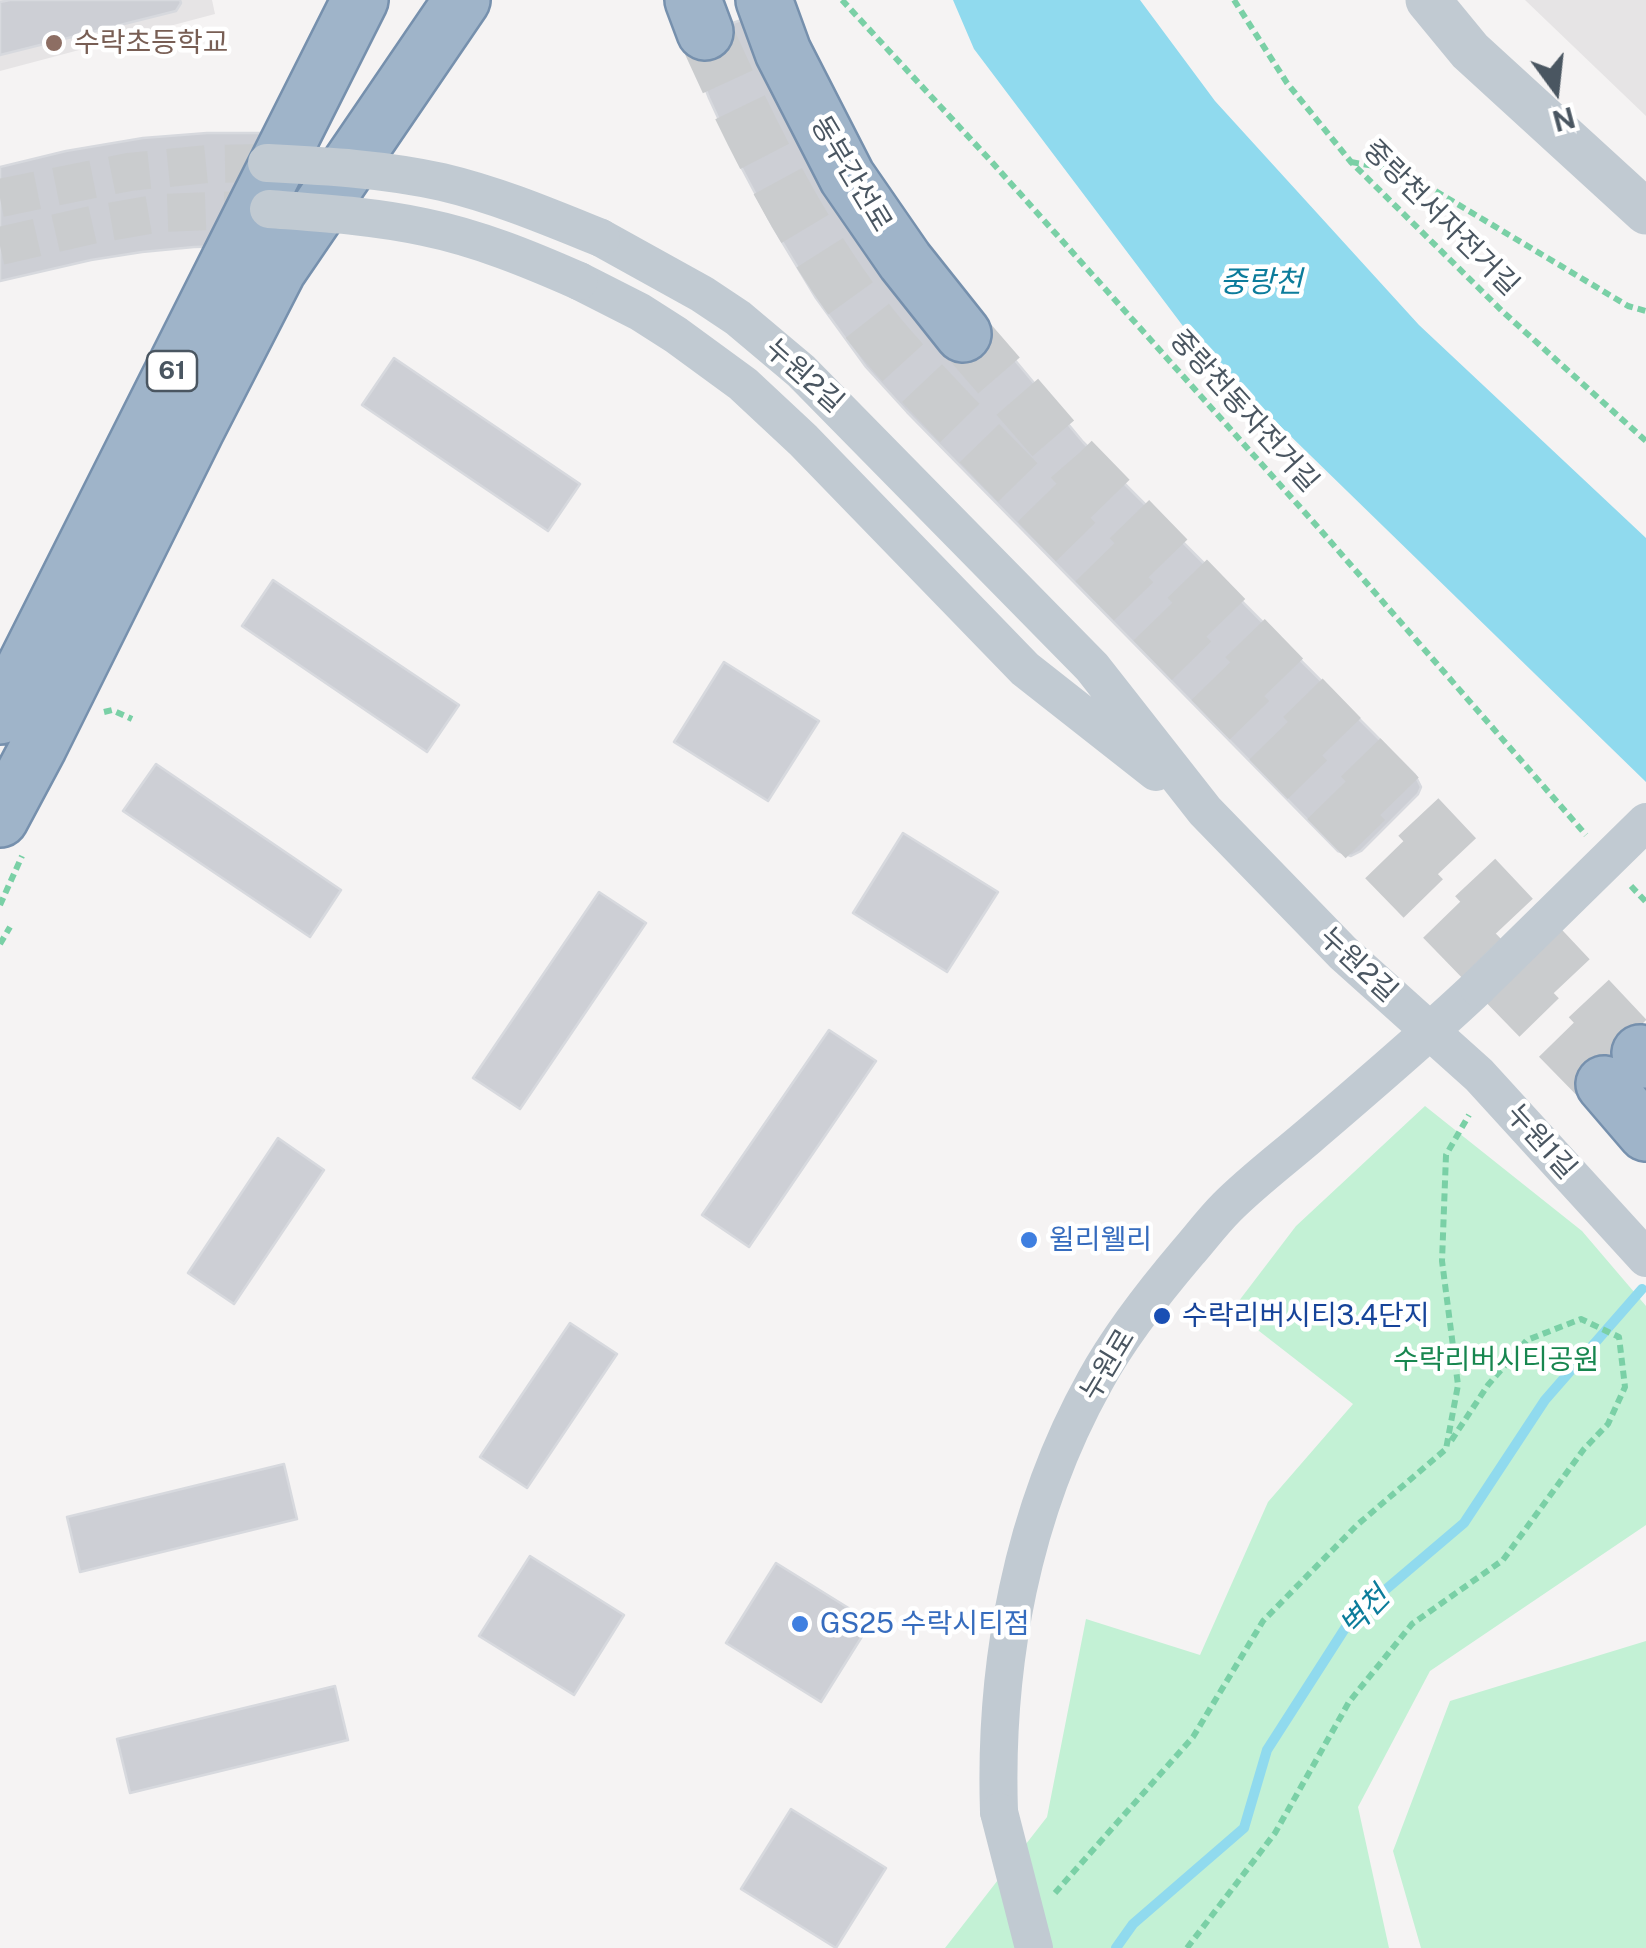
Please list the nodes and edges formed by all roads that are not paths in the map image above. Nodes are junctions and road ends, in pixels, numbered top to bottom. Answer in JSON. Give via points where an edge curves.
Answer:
{"nodes":[{"id":1,"x":360,"y":0,"type":"edge"},
{"id":2,"x":462,"y":0,"type":"edge"},
{"id":3,"x":764,"y":0,"type":"edge"},
{"id":4,"x":1428,"y":0,"type":"edge"},
{"id":5,"x":332,"y":52,"type":"junction"},
{"id":6,"x":267,"y":163,"type":"tunnel mouth"},
{"id":7,"x":270,"y":209,"type":"tunnel mouth"},
{"id":8,"x":1646,"y":212,"type":"edge"},
{"id":9,"x":963,"y":334,"type":"tunnel mouth"},
{"id":10,"x":0,"y":632,"type":"edge"},
{"id":11,"x":20,"y":731,"type":"edge"},
{"id":12,"x":1204,"y":811,"type":"junction"},
{"id":13,"x":0,"y":819,"type":"edge"},
{"id":14,"x":1646,"y":822,"type":"edge"},
{"id":15,"x":1430,"y":1032,"type":"junction"},
{"id":16,"x":1630,"y":1066,"type":"tunnel mouth"},
{"id":17,"x":1646,"y":1133,"type":"edge"},
{"id":18,"x":1646,"y":1258,"type":"edge"},
{"id":19,"x":1034,"y":1948,"type":"edge"}],
"edges":[{"from":1,"to":5,"type":"highway","number":"61"},
{"from":2,"to":11,"type":"highway","number":"61","via":[[278,270],[204,414]]},
{"from":3,"to":9,"type":"highway","name":"동부간선로","via":[[782,52],[847,177]]},
{"from":4,"to":8,"type":"street","via":[[1470,51]]},
{"from":5,"to":10,"type":"highway","via":[[264,136]]},
{"from":5,"to":11,"type":"highway","number":"61"},
{"from":6,"to":12,"type":"street","name":"누원2길","bridge":true,"via":[[354,168],[496,197],[601,238],[738,318],[802,371],[1092,666]]},
{"from":7,"to":12,"type":"street","name":"누원2길","bridge":true,"via":[[425,227],[516,254],[676,335],[803,440],[1026,670]]},
{"from":11,"to":13,"type":"highway"},
{"from":12,"to":15,"type":"street","name":"누원2길","via":[[1342,954]]},
{"from":14,"to":15,"type":"street","name":"누원로","bridge":true},
{"from":15,"to":18,"type":"street","name":"누원1길","via":[[1479,1075]]},
{"from":15,"to":19,"type":"street","name":"누원로","bridge":true,"via":[[1226,1207],[1152,1294],[1095,1380],[1062,1448],[1022,1570],[998,1747],[999,1812]]},
{"from":16,"to":17,"type":"highway"}]}
